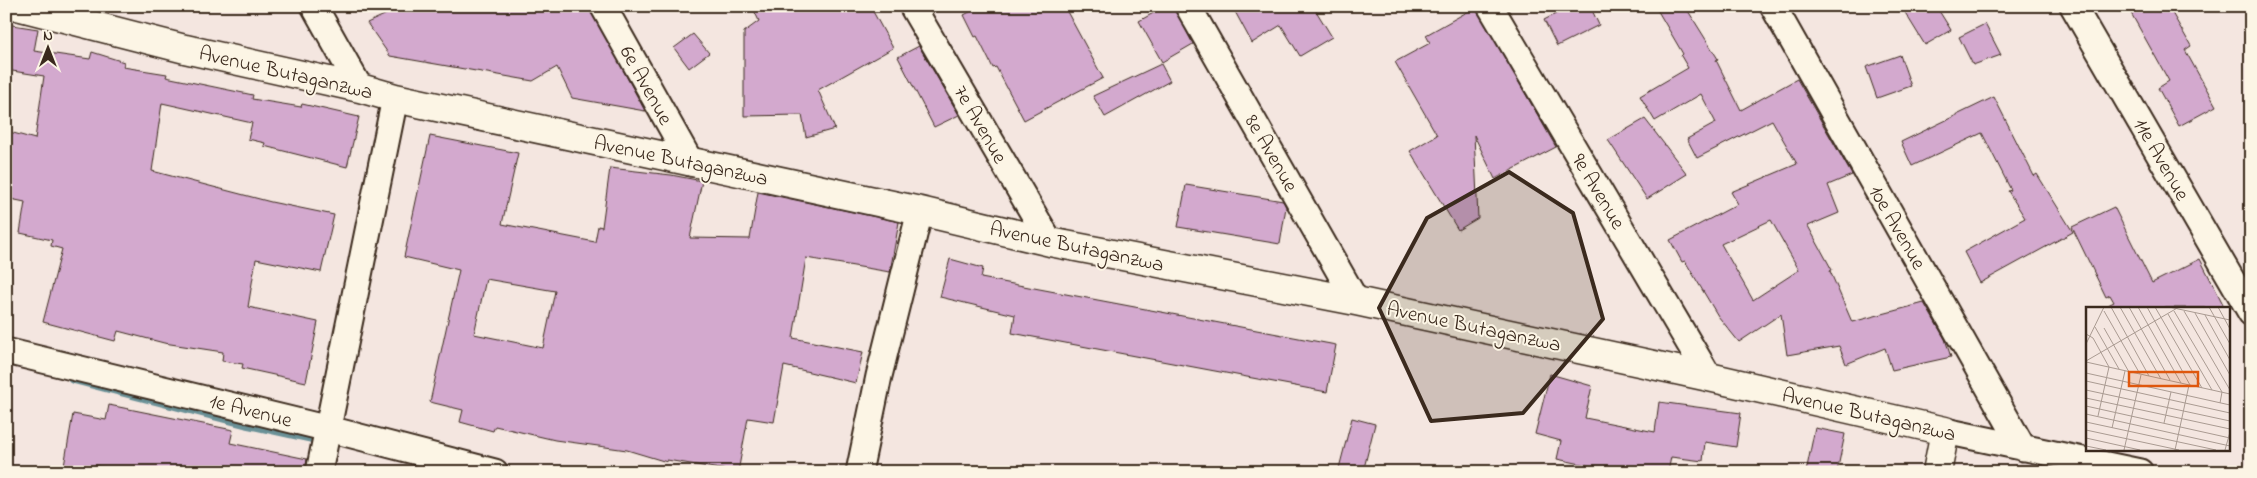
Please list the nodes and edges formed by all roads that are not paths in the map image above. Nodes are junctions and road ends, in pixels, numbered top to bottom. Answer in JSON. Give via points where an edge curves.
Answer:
{"nodes":[{"id":1,"x":314,"y":6,"type":"edge"},
{"id":2,"x":603,"y":6,"type":"edge"},
{"id":3,"x":912,"y":6,"type":"edge"},
{"id":4,"x":1188,"y":6,"type":"edge"},
{"id":5,"x":1490,"y":6,"type":"edge"},
{"id":6,"x":1773,"y":6,"type":"edge"},
{"id":7,"x":2073,"y":6,"type":"edge"},
{"id":8,"x":22,"y":7,"type":"edge"},
{"id":9,"x":360,"y":88,"type":"junction"},
{"id":10,"x":395,"y":98,"type":"junction"},
{"id":11,"x":692,"y":163,"type":"junction"},
{"id":12,"x":920,"y":211,"type":"junction"},
{"id":13,"x":1050,"y":242,"type":"junction"},
{"id":14,"x":1356,"y":301,"type":"junction"},
{"id":15,"x":2251,"y":313,"type":"edge"},
{"id":16,"x":6,"y":351,"type":"edge"},
{"id":17,"x":1709,"y":376,"type":"junction"},
{"id":18,"x":329,"y":429,"type":"junction"},
{"id":19,"x":1945,"y":431,"type":"junction"},
{"id":20,"x":2023,"y":448,"type":"junction"},
{"id":21,"x":319,"y":472,"type":"edge"},
{"id":22,"x":496,"y":472,"type":"edge"},
{"id":23,"x":859,"y":472,"type":"edge"},
{"id":24,"x":1937,"y":472,"type":"edge"},
{"id":25,"x":2140,"y":472,"type":"edge"}],
"edges":[{"from":1,"to":9,"type":"street"},
{"from":2,"to":11,"type":"street","name":"6e Avenue"},
{"from":3,"to":13,"type":"street","name":"7e Avenue"},
{"from":4,"to":14,"type":"street","name":"8e Avenue"},
{"from":5,"to":17,"type":"street","name":"9e Avenue"},
{"from":6,"to":20,"type":"street","name":"10e Avenue"},
{"from":7,"to":15,"type":"street","name":"11e Avenue"},
{"from":8,"to":9,"type":"street","name":"Avenue Butaganzwa","via":[[185,49]]},
{"from":9,"to":10,"type":"street","name":"Avenue Butaganzwa"},
{"from":10,"to":11,"type":"street","name":"Avenue Butaganzwa"},
{"from":10,"to":18,"type":"street"},
{"from":11,"to":12,"type":"street","name":"Avenue Butaganzwa"},
{"from":12,"to":13,"type":"street","name":"Avenue Butaganzwa"},
{"from":12,"to":23,"type":"street"},
{"from":13,"to":14,"type":"street","name":"Avenue Butaganzwa"},
{"from":14,"to":17,"type":"street","name":"Avenue Butaganzwa"},
{"from":16,"to":18,"type":"street","name":"1e Avenue"},
{"from":17,"to":19,"type":"street","name":"Avenue Butaganzwa"},
{"from":18,"to":21,"type":"street"},
{"from":18,"to":22,"type":"street","name":"1e Avenue"},
{"from":19,"to":20,"type":"street","name":"Avenue Butaganzwa"},
{"from":19,"to":24,"type":"street"},
{"from":20,"to":25,"type":"street","name":"Avenue Butaganzwa"}]}
